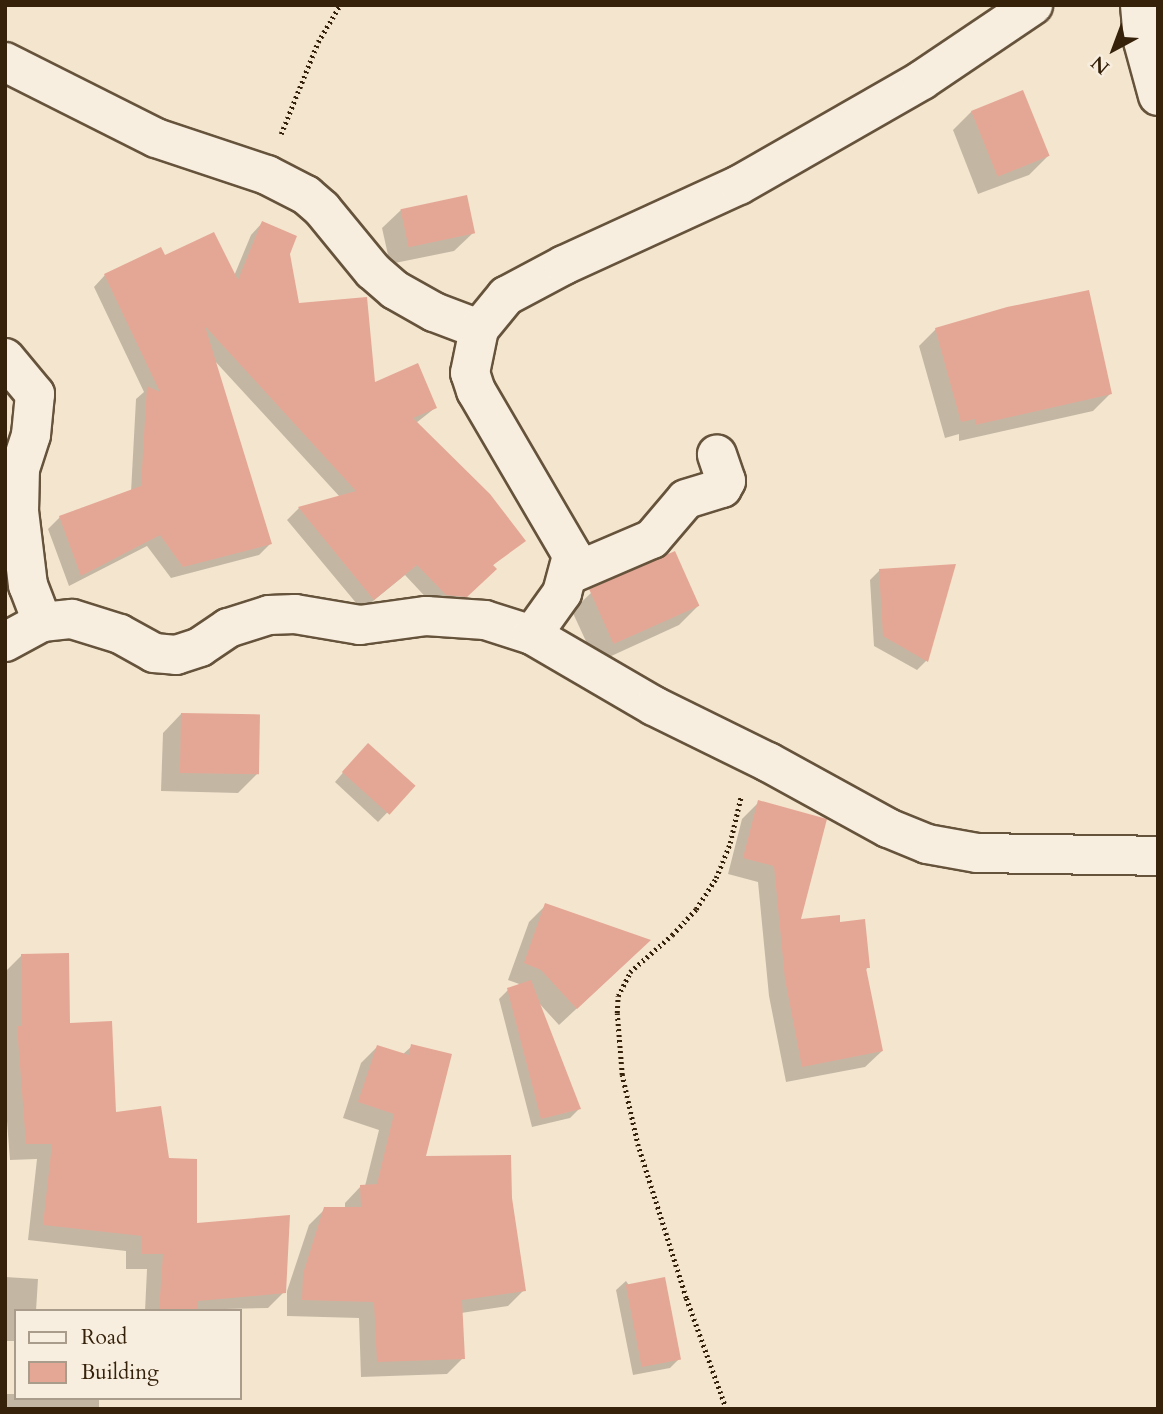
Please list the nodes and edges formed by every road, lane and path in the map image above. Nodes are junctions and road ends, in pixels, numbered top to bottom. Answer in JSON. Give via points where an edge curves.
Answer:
{"nodes":[{"id":1,"x":340,"y":5,"type":"edge"},
{"id":2,"x":1033,"y":5,"type":"edge"},
{"id":3,"x":1140,"y":5,"type":"edge"},
{"id":4,"x":5,"y":62,"type":"edge"},
{"id":5,"x":1158,"y":96,"type":"edge"},
{"id":6,"x":267,"y":175,"type":"junction"},
{"id":7,"x":479,"y":329,"type":"junction"},
{"id":8,"x":5,"y":358,"type":"edge"},
{"id":9,"x":717,"y":455,"type":"dead end"},
{"id":10,"x":568,"y":575,"type":"junction"},
{"id":11,"x":42,"y":622,"type":"junction"},
{"id":12,"x":532,"y":635,"type":"junction"},
{"id":13,"x":5,"y":642,"type":"edge"},
{"id":14,"x":746,"y":751,"type":"junction"},
{"id":15,"x":1158,"y":856,"type":"edge"},
{"id":16,"x":726,"y":1409,"type":"edge"}],
"edges":[{"from":1,"to":6,"type":"path","via":[[318,42]]},
{"from":2,"to":7,"type":"street","via":[[922,80],[739,185],[506,296]]},
{"from":3,"to":5,"type":"street","via":[[1143,41]]},
{"from":4,"to":6,"type":"street","via":[[156,138]]},
{"from":6,"to":7,"type":"street","via":[[322,209],[373,271],[395,290]]},
{"from":7,"to":10,"type":"street","via":[[470,373],[476,391],[572,555]]},
{"from":8,"to":11,"type":"street","via":[[35,394],[31,435],[20,468],[19,511],[29,585]]},
{"from":9,"to":10,"type":"street","via":[[726,481],[722,488],[686,499],[652,539]]},
{"from":10,"to":12,"type":"street","via":[[562,593]]},
{"from":11,"to":12,"type":"street","via":[[72,619],[92,623],[154,653],[176,655],[200,647],[228,628],[269,615],[295,614],[360,625],[426,617],[485,620]]},
{"from":11,"to":13,"type":"street"},
{"from":12,"to":14,"type":"street","via":[[654,706]]},
{"from":14,"to":15,"type":"street","via":[[887,828],[927,844],[977,853]]},
{"from":14,"to":16,"type":"path","via":[[739,809],[716,878],[672,935],[629,972],[618,996],[617,1013],[622,1075],[638,1146]]}]}
